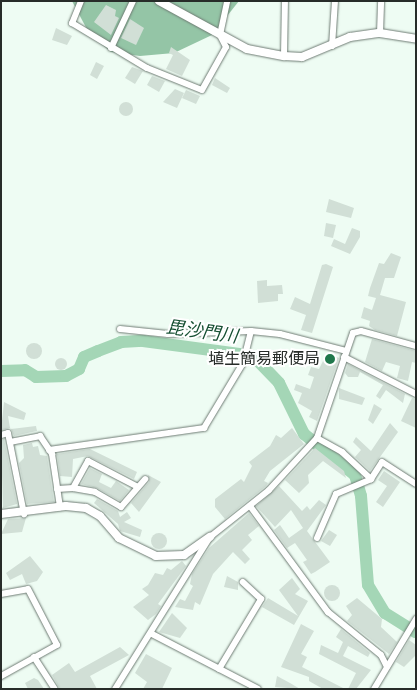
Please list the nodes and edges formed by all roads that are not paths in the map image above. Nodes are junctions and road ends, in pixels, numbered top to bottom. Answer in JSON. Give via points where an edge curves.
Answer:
{"nodes":[{"id":1,"x":81,"y":1,"type":"edge"},
{"id":2,"x":134,"y":1,"type":"edge"},
{"id":3,"x":227,"y":1,"type":"edge"},
{"id":4,"x":285,"y":1,"type":"edge"},
{"id":5,"x":335,"y":1,"type":"edge"},
{"id":6,"x":381,"y":1,"type":"edge"},
{"id":7,"x":163,"y":2,"type":"edge"},
{"id":8,"x":380,"y":33,"type":"junction"},
{"id":9,"x":220,"y":34,"type":"junction"},
{"id":10,"x":416,"y":39,"type":"edge"},
{"id":11,"x":332,"y":46,"type":"junction"},
{"id":12,"x":111,"y":48,"type":"junction"},
{"id":13,"x":284,"y":56,"type":"junction"},
{"id":14,"x":120,"y":329,"type":"dead end"},
{"id":15,"x":251,"y":331,"type":"junction"},
{"id":16,"x":416,"y":346,"type":"edge"},
{"id":17,"x":345,"y":354,"type":"junction"},
{"id":18,"x":416,"y":394,"type":"edge"},
{"id":19,"x":1,"y":435,"type":"edge"},
{"id":20,"x":317,"y":438,"type":"junction"},
{"id":21,"x":10,"y":442,"type":"junction"},
{"id":22,"x":49,"y":450,"type":"junction"},
{"id":23,"x":145,"y":479,"type":"dead end"},
{"id":24,"x":370,"y":479,"type":"junction"},
{"id":25,"x":416,"y":484,"type":"edge"},
{"id":26,"x":57,"y":488,"type":"junction"},
{"id":27,"x":73,"y":488,"type":"junction"},
{"id":28,"x":138,"y":488,"type":"junction"},
{"id":29,"x":250,"y":506,"type":"junction"},
{"id":30,"x":60,"y":507,"type":"junction"},
{"id":31,"x":1,"y":514,"type":"edge"},
{"id":32,"x":24,"y":514,"type":"junction"},
{"id":33,"x":210,"y":537,"type":"junction"},
{"id":34,"x":317,"y":538,"type":"dead end"},
{"id":35,"x":243,"y":582,"type":"dead end"},
{"id":36,"x":1,"y":594,"type":"edge"},
{"id":37,"x":416,"y":619,"type":"edge"},
{"id":38,"x":152,"y":634,"type":"junction"},
{"id":39,"x":34,"y":658,"type":"junction"},
{"id":40,"x":387,"y":667,"type":"junction"},
{"id":41,"x":219,"y":669,"type":"junction"},
{"id":42,"x":1,"y":676,"type":"edge"},
{"id":43,"x":377,"y":687,"type":"edge"},
{"id":44,"x":55,"y":689,"type":"edge"},
{"id":45,"x":115,"y":689,"type":"edge"},
{"id":46,"x":258,"y":689,"type":"edge"}],
"edges":[{"from":1,"to":12,"type":"street","via":[[72,23]]},
{"from":2,"to":12,"type":"street"},
{"from":3,"to":9,"type":"street"},
{"from":4,"to":13,"type":"street"},
{"from":5,"to":11,"type":"street"},
{"from":6,"to":8,"type":"street"},
{"from":7,"to":9,"type":"street"},
{"from":8,"to":10,"type":"street"},
{"from":8,"to":11,"type":"street","via":[[350,37]]},
{"from":9,"to":12,"type":"street","via":[[226,48],[202,90],[147,68]]},
{"from":9,"to":13,"type":"street","via":[[246,50]]},
{"from":11,"to":13,"type":"street","via":[[302,57]]},
{"from":14,"to":15,"type":"street","via":[[168,334]]},
{"from":15,"to":17,"type":"street","via":[[280,334]]},
{"from":15,"to":22,"type":"street","via":[[243,363],[204,428]]},
{"from":16,"to":17,"type":"street","via":[[361,331],[352,333]]},
{"from":17,"to":18,"type":"street"},
{"from":17,"to":20,"type":"street"},
{"from":19,"to":21,"type":"street","via":[[8,433]]},
{"from":20,"to":24,"type":"street","via":[[342,452]]},
{"from":20,"to":29,"type":"street"},
{"from":21,"to":22,"type":"street","via":[[40,436]]},
{"from":21,"to":32,"type":"street"},
{"from":22,"to":26,"type":"street"},
{"from":23,"to":28,"type":"street"},
{"from":24,"to":25,"type":"street","via":[[382,462]]},
{"from":24,"to":34,"type":"street","via":[[336,494]]},
{"from":26,"to":27,"type":"street"},
{"from":26,"to":30,"type":"street"},
{"from":27,"to":28,"type":"street","via":[[95,492],[121,507]]},
{"from":27,"to":28,"type":"street","via":[[88,461]]},
{"from":29,"to":33,"type":"street"},
{"from":29,"to":40,"type":"street","via":[[328,612],[381,655]]},
{"from":30,"to":32,"type":"street"},
{"from":30,"to":33,"type":"street","via":[[86,508],[119,538],[156,556],[184,554]]},
{"from":31,"to":32,"type":"street"},
{"from":33,"to":38,"type":"street"},
{"from":35,"to":41,"type":"street","via":[[261,599]]},
{"from":36,"to":39,"type":"street","via":[[28,589],[57,645]]},
{"from":37,"to":40,"type":"street"},
{"from":38,"to":41,"type":"street"},
{"from":38,"to":45,"type":"street"},
{"from":39,"to":42,"type":"street"},
{"from":39,"to":44,"type":"street"},
{"from":40,"to":43,"type":"street"},
{"from":41,"to":46,"type":"street"}]}
